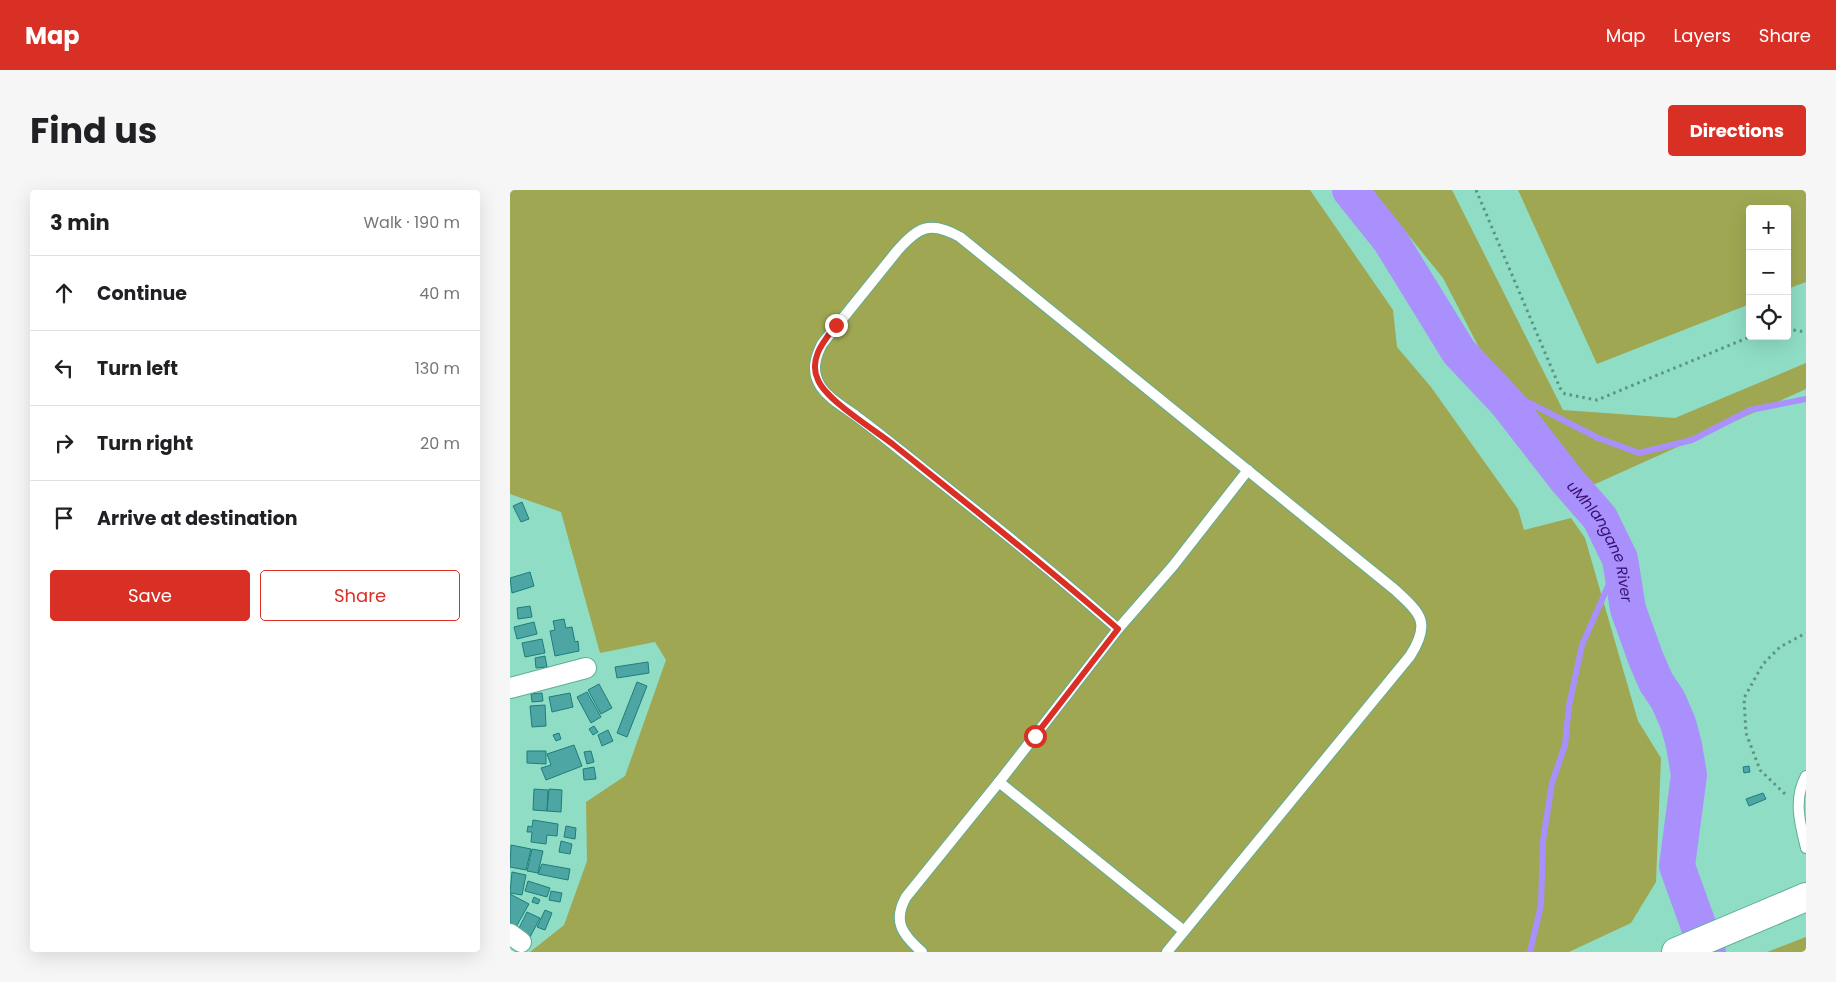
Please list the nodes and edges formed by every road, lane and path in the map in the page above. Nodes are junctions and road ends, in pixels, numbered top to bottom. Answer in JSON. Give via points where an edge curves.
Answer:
{"nodes":[{"id":1,"x":1476,"y":190,"type":"edge"},
{"id":2,"x":1791,"y":329,"type":"edge"},
{"id":3,"x":1806,"y":332,"type":"edge"},
{"id":4,"x":1746,"y":338,"type":"edge"},
{"id":5,"x":1248,"y":470,"type":"junction"},
{"id":6,"x":1118,"y":629,"type":"junction"},
{"id":7,"x":1806,"y":633,"type":"edge"},
{"id":8,"x":586,"y":668,"type":"dead end"},
{"id":9,"x":510,"y":688,"type":"edge"},
{"id":10,"x":1806,"y":776,"type":"edge"},
{"id":11,"x":999,"y":782,"type":"junction"},
{"id":12,"x":1798,"y":806,"type":"junction"},
{"id":13,"x":1806,"y":848,"type":"edge"},
{"id":14,"x":1806,"y":897,"type":"edge"},
{"id":15,"x":1184,"y":931,"type":"junction"},
{"id":16,"x":922,"y":952,"type":"edge"},
{"id":17,"x":1167,"y":952,"type":"edge"},
{"id":18,"x":1676,"y":952,"type":"edge"}],
"edges":[{"from":1,"to":4,"type":"path","via":[[1565,394],[1596,400]]},
{"from":2,"to":3,"type":"path"},
{"from":5,"to":6,"type":"lane","via":[[1173,566]]},
{"from":5,"to":6,"type":"lane","via":[[948,230],[928,227],[910,236],[836,325],[822,344],[815,365],[816,377],[830,397],[965,501]]},
{"from":5,"to":15,"type":"lane","via":[[1411,604],[1419,614],[1422,633],[1410,656]]},
{"from":6,"to":11,"type":"lane"},
{"from":7,"to":12,"type":"path","via":[[1780,647],[1763,664],[1744,698],[1746,733],[1760,770]]},
{"from":8,"to":9,"type":"street"},
{"from":10,"to":12,"type":"lane","via":[[1801,785]]},
{"from":11,"to":15,"type":"lane"},
{"from":11,"to":16,"type":"lane","via":[[918,880],[901,906],[899,922],[903,931]]},
{"from":12,"to":13,"type":"lane"},
{"from":14,"to":18,"type":"street"},
{"from":15,"to":17,"type":"lane"}]}
